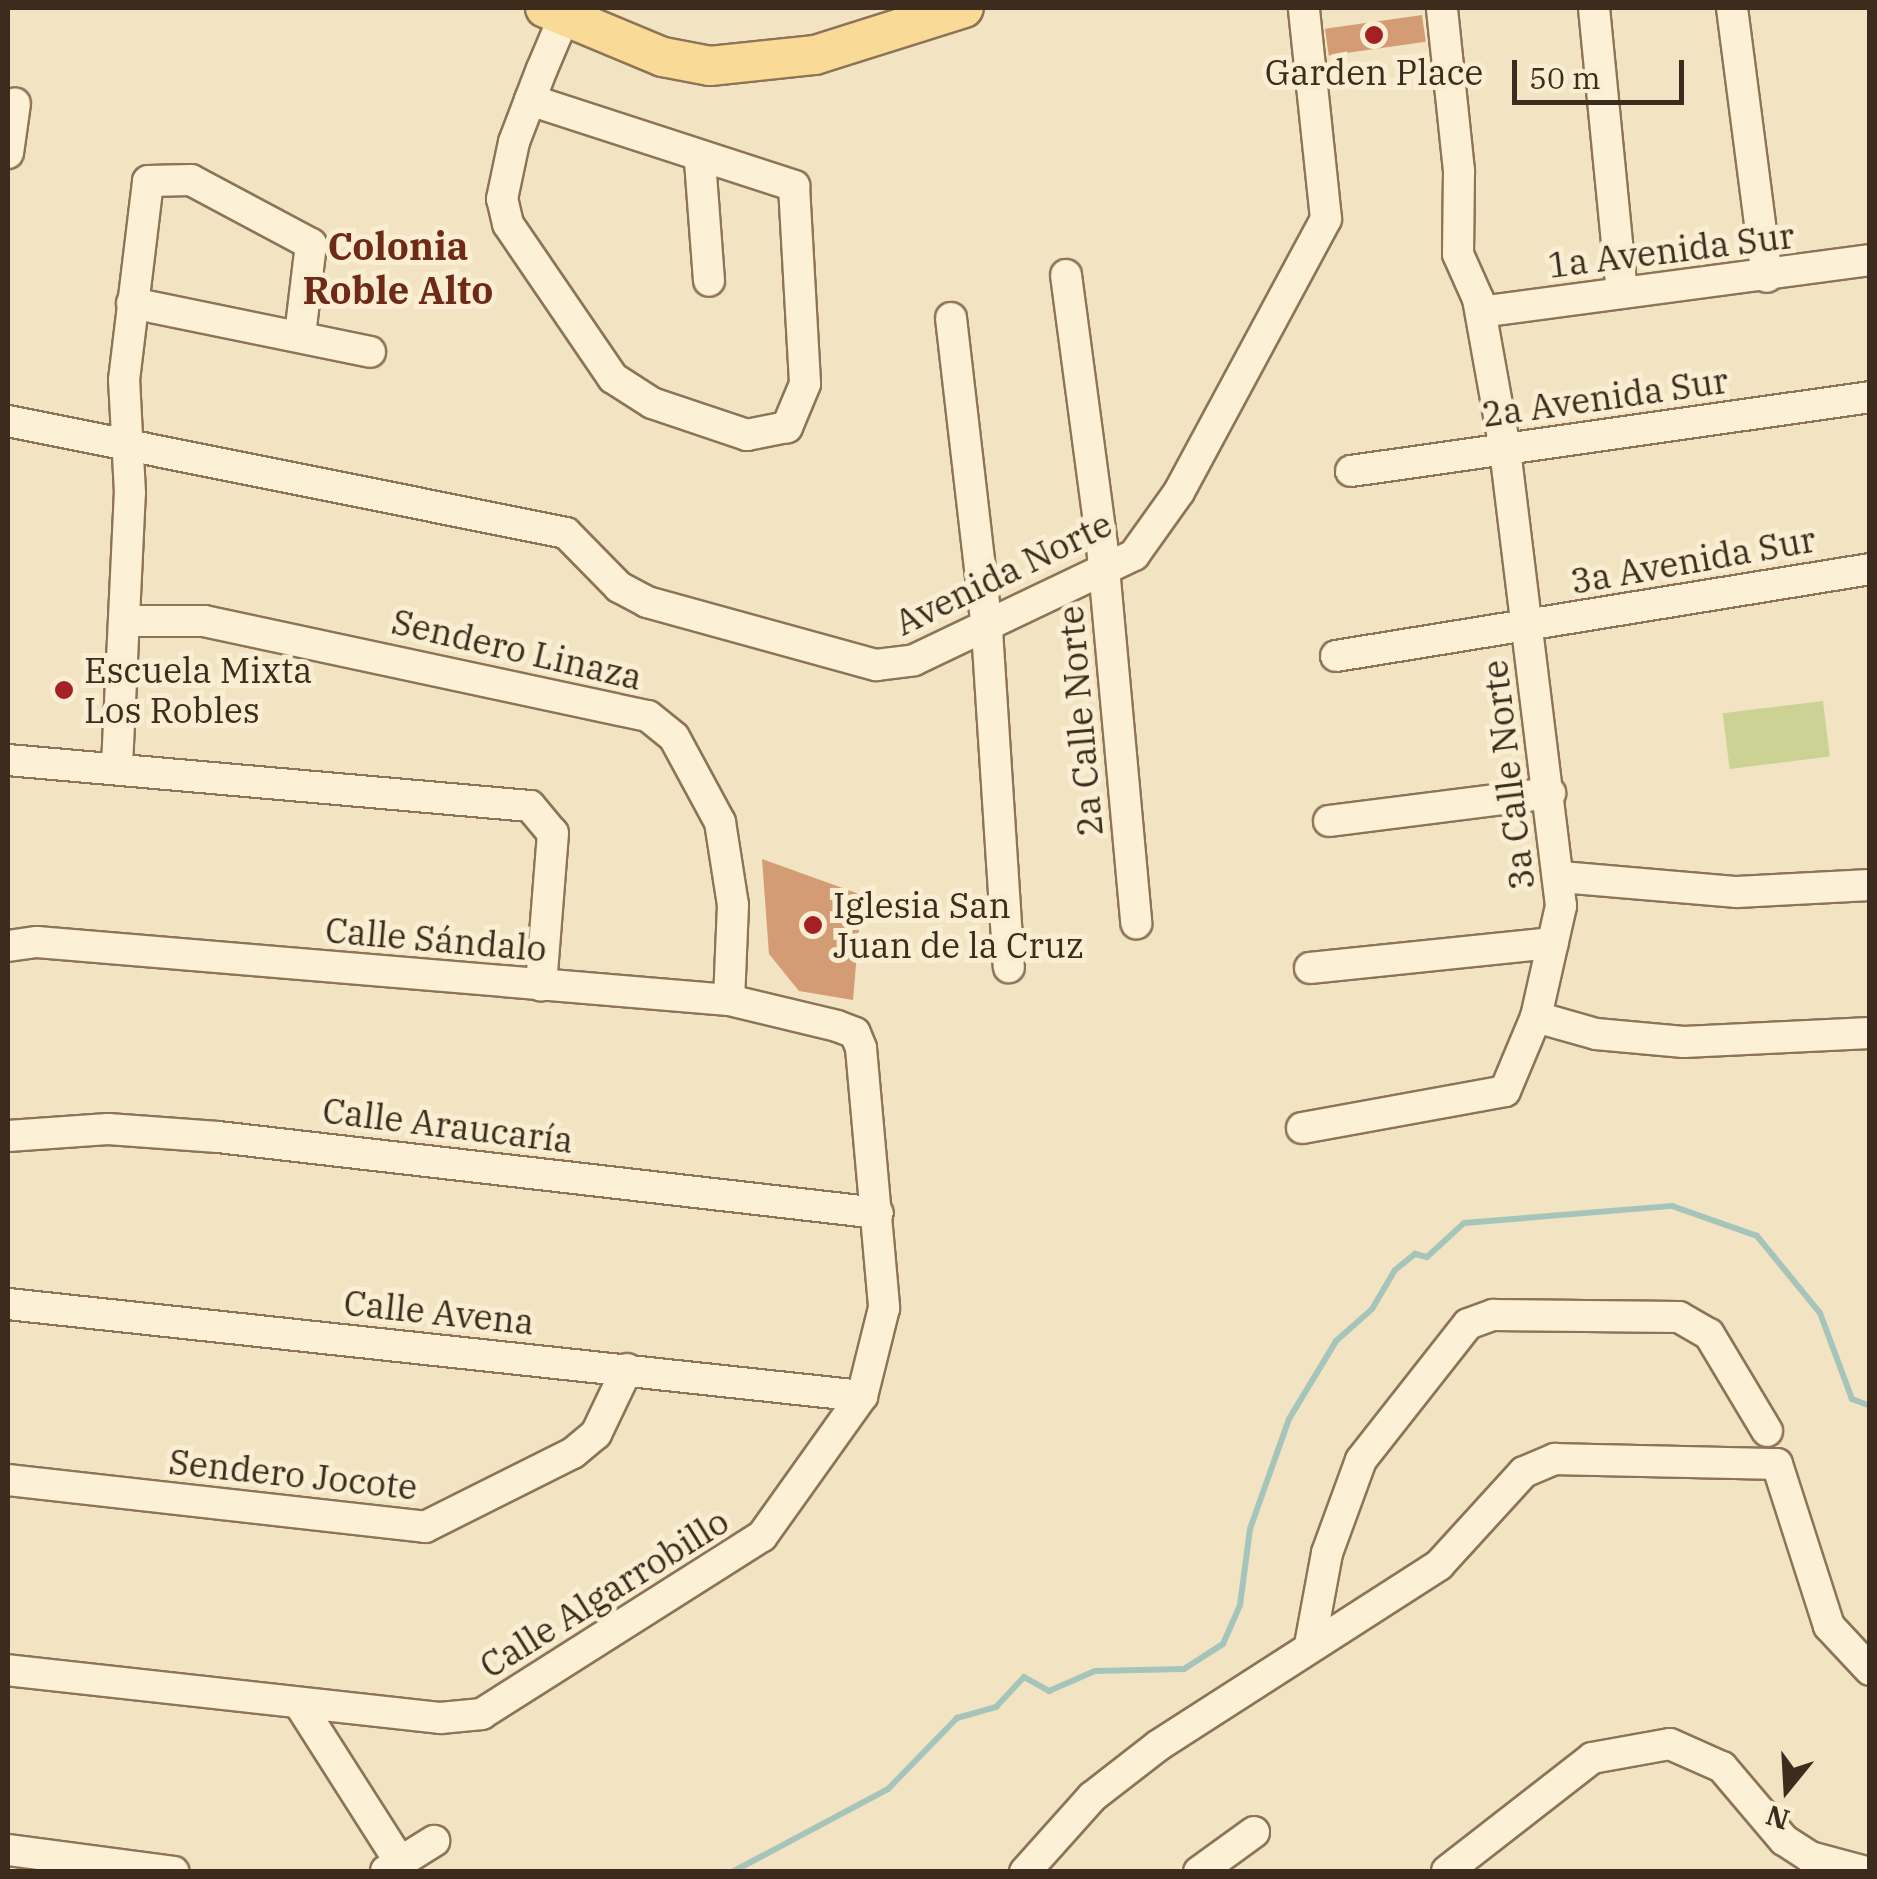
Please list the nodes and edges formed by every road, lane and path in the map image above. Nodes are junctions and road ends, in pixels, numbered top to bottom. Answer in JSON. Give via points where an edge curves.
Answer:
{"nodes":[{"id":1,"x":964,"y":8,"type":"edge"},
{"id":2,"x":1304,"y":8,"type":"edge"},
{"id":3,"x":1442,"y":8,"type":"edge"},
{"id":4,"x":1594,"y":8,"type":"edge"},
{"id":5,"x":1732,"y":8,"type":"edge"},
{"id":6,"x":554,"y":12,"type":"edge"},
{"id":7,"x":530,"y":100,"type":"junction"},
{"id":8,"x":15,"y":103,"type":"dead end"},
{"id":9,"x":8,"y":153,"type":"edge"},
{"id":10,"x":700,"y":161,"type":"junction"},
{"id":11,"x":1870,"y":260,"type":"edge"},
{"id":12,"x":1066,"y":275,"type":"dead end"},
{"id":13,"x":1767,"y":277,"type":"junction"},
{"id":14,"x":709,"y":281,"type":"dead end"},
{"id":15,"x":1622,"y":293,"type":"junction"},
{"id":16,"x":132,"y":303,"type":"junction"},
{"id":17,"x":1480,"y":306,"type":"junction"},
{"id":18,"x":951,"y":318,"type":"dead end"},
{"id":19,"x":300,"y":334,"type":"junction"},
{"id":20,"x":370,"y":352,"type":"dead end"},
{"id":21,"x":1870,"y":397,"type":"edge"},
{"id":22,"x":8,"y":421,"type":"edge"},
{"id":23,"x":120,"y":439,"type":"junction"},
{"id":24,"x":1505,"y":450,"type":"junction"},
{"id":25,"x":1350,"y":471,"type":"dead end"},
{"id":26,"x":1104,"y":569,"type":"junction"},
{"id":27,"x":1870,"y":569,"type":"edge"},
{"id":28,"x":124,"y":621,"type":"junction"},
{"id":29,"x":1528,"y":626,"type":"junction"},
{"id":30,"x":988,"y":630,"type":"junction"},
{"id":31,"x":1336,"y":656,"type":"dead end"},
{"id":32,"x":8,"y":760,"type":"edge"},
{"id":33,"x":118,"y":766,"type":"junction"},
{"id":34,"x":1550,"y":793,"type":"junction"},
{"id":35,"x":1328,"y":820,"type":"dead end"},
{"id":36,"x":1562,"y":877,"type":"junction"},
{"id":37,"x":1870,"y":885,"type":"edge"},
{"id":38,"x":1136,"y":923,"type":"dead end"},
{"id":39,"x":1553,"y":943,"type":"junction"},
{"id":40,"x":8,"y":946,"type":"edge"},
{"id":41,"x":1009,"y":967,"type":"dead end"},
{"id":42,"x":1310,"y":968,"type":"dead end"},
{"id":43,"x":540,"y":986,"type":"junction"},
{"id":44,"x":730,"y":1000,"type":"junction"},
{"id":45,"x":1536,"y":1017,"type":"junction"},
{"id":46,"x":855,"y":1033,"type":"joint"},
{"id":47,"x":1870,"y":1033,"type":"edge"},
{"id":48,"x":1302,"y":1128,"type":"dead end"},
{"id":49,"x":8,"y":1136,"type":"edge"},
{"id":50,"x":878,"y":1213,"type":"junction"},
{"id":51,"x":8,"y":1304,"type":"edge"},
{"id":52,"x":627,"y":1369,"type":"junction"},
{"id":53,"x":862,"y":1396,"type":"junction"},
{"id":54,"x":1767,"y":1431,"type":"dead end"},
{"id":55,"x":8,"y":1480,"type":"edge"},
{"id":56,"x":1310,"y":1646,"type":"junction"},
{"id":57,"x":8,"y":1670,"type":"edge"},
{"id":58,"x":1870,"y":1670,"type":"edge"},
{"id":59,"x":300,"y":1705,"type":"junction"},
{"id":60,"x":1254,"y":1832,"type":"dead end"},
{"id":61,"x":434,"y":1841,"type":"dead end"},
{"id":62,"x":8,"y":1850,"type":"edge"},
{"id":63,"x":95,"y":1865,"type":"edge"},
{"id":64,"x":392,"y":1867,"type":"edge"},
{"id":65,"x":1447,"y":1871,"type":"edge"},
{"id":66,"x":174,"y":1872,"type":"edge"},
{"id":67,"x":1025,"y":1872,"type":"edge"},
{"id":68,"x":1199,"y":1872,"type":"edge"},
{"id":69,"x":1462,"y":1872,"type":"edge"},
{"id":70,"x":1866,"y":1872,"type":"edge"}],
"edges":[{"from":1,"to":6,"type":"main road","via":[[815,55],[710,66],[663,57]]},
{"from":2,"to":26,"type":"street","name":"Avenida Norte","via":[[1326,219],[1153,535]]},
{"from":3,"to":17,"type":"street","name":"3a Calle Norte","via":[[1459,171],[1484,278]]},
{"from":4,"to":15,"type":"street"},
{"from":5,"to":13,"type":"street"},
{"from":6,"to":7,"type":"street"},
{"from":7,"to":10,"type":"street"},
{"from":7,"to":10,"type":"street","via":[[502,199],[508,224],[613,378],[652,403],[747,435],[788,427],[804,384],[794,186],[783,177]]},
{"from":8,"to":9,"type":"street"},
{"from":10,"to":14,"type":"street"},
{"from":11,"to":13,"type":"street","name":"1a Avenida Sur"},
{"from":12,"to":26,"type":"street","name":"2a Calle Norte"},
{"from":13,"to":15,"type":"street","name":"1a Avenida Sur"},
{"from":15,"to":17,"type":"street","name":"1a Avenida Sur"},
{"from":16,"to":19,"type":"street"},
{"from":16,"to":19,"type":"street","via":[[142,190],[168,176],[311,244]]},
{"from":16,"to":23,"type":"street"},
{"from":17,"to":24,"type":"street","name":"3a Calle Norte"},
{"from":18,"to":30,"type":"street"},
{"from":19,"to":20,"type":"street"},
{"from":21,"to":24,"type":"street","name":"2a Avenida Sur"},
{"from":22,"to":23,"type":"street","name":"Avenida Norte"},
{"from":23,"to":28,"type":"street"},
{"from":23,"to":30,"type":"street","name":"Avenida Norte","via":[[566,533],[632,596],[876,665],[914,660]]},
{"from":24,"to":25,"type":"street","name":"2a Avenida Sur"},
{"from":24,"to":29,"type":"street","name":"3a Calle Norte"},
{"from":26,"to":30,"type":"street","name":"Avenida Norte"},
{"from":26,"to":38,"type":"street","name":"2a Calle Norte"},
{"from":27,"to":29,"type":"street","name":"3a Avenida Sur"},
{"from":28,"to":33,"type":"street"},
{"from":28,"to":44,"type":"street","name":"Sendero Linaza","via":[[204,621],[648,716],[674,737],[720,822],[733,906]]},
{"from":29,"to":31,"type":"street","name":"3a Avenida Sur"},
{"from":29,"to":34,"type":"street","name":"3a Calle Norte"},
{"from":30,"to":41,"type":"street"},
{"from":32,"to":33,"type":"street"},
{"from":33,"to":43,"type":"street","via":[[542,812],[553,833]]},
{"from":34,"to":35,"type":"street"},
{"from":34,"to":36,"type":"street","name":"3a Calle Norte"},
{"from":36,"to":37,"type":"street","via":[[1737,892]]},
{"from":36,"to":39,"type":"street","name":"3a Calle Norte"},
{"from":39,"to":42,"type":"street"},
{"from":39,"to":45,"type":"street","name":"3a Calle Norte"},
{"from":40,"to":43,"type":"street","name":"Calle Sándalo","via":[[37,942]]},
{"from":43,"to":44,"type":"street","name":"Calle Sándalo"},
{"from":44,"to":46,"type":"street","name":"Calle Sándalo"},
{"from":45,"to":47,"type":"street","via":[[1596,1034],[1684,1042]]},
{"from":45,"to":48,"type":"street","name":"3a Calle Norte","via":[[1506,1091]]},
{"from":46,"to":50,"type":"street","name":"Calle Algarrobillo"},
{"from":49,"to":50,"type":"street","name":"Calle Araucaría","via":[[108,1130],[218,1136]]},
{"from":50,"to":53,"type":"street","name":"Calle Algarrobillo","via":[[884,1308]]},
{"from":51,"to":52,"type":"street","name":"Calle Avena"},
{"from":52,"to":53,"type":"street","name":"Calle Avena"},
{"from":52,"to":55,"type":"street","name":"Sendero Jocote","via":[[596,1434],[425,1528]]},
{"from":53,"to":59,"type":"street","name":"Calle Algarrobillo","via":[[762,1536],[523,1692],[461,1719]]},
{"from":54,"to":56,"type":"street","via":[[1709,1334],[1678,1316],[1493,1315],[1468,1324],[1361,1460],[1326,1553]]},
{"from":56,"to":58,"type":"street","via":[[1439,1565],[1538,1463],[1766,1461],[1785,1470],[1829,1626]]},
{"from":56,"to":67,"type":"street","via":[[1106,1786]]},
{"from":57,"to":59,"type":"street","name":"Calle Algarrobillo"},
{"from":59,"to":64,"type":"street"},
{"from":60,"to":68,"type":"street"},
{"from":61,"to":64,"type":"street"},
{"from":62,"to":63,"type":"street"},
{"from":63,"to":66,"type":"street"},
{"from":65,"to":69,"type":"street"},
{"from":65,"to":70,"type":"street","via":[[1592,1758],[1670,1744],[1722,1766],[1784,1840],[1810,1858]]}]}
